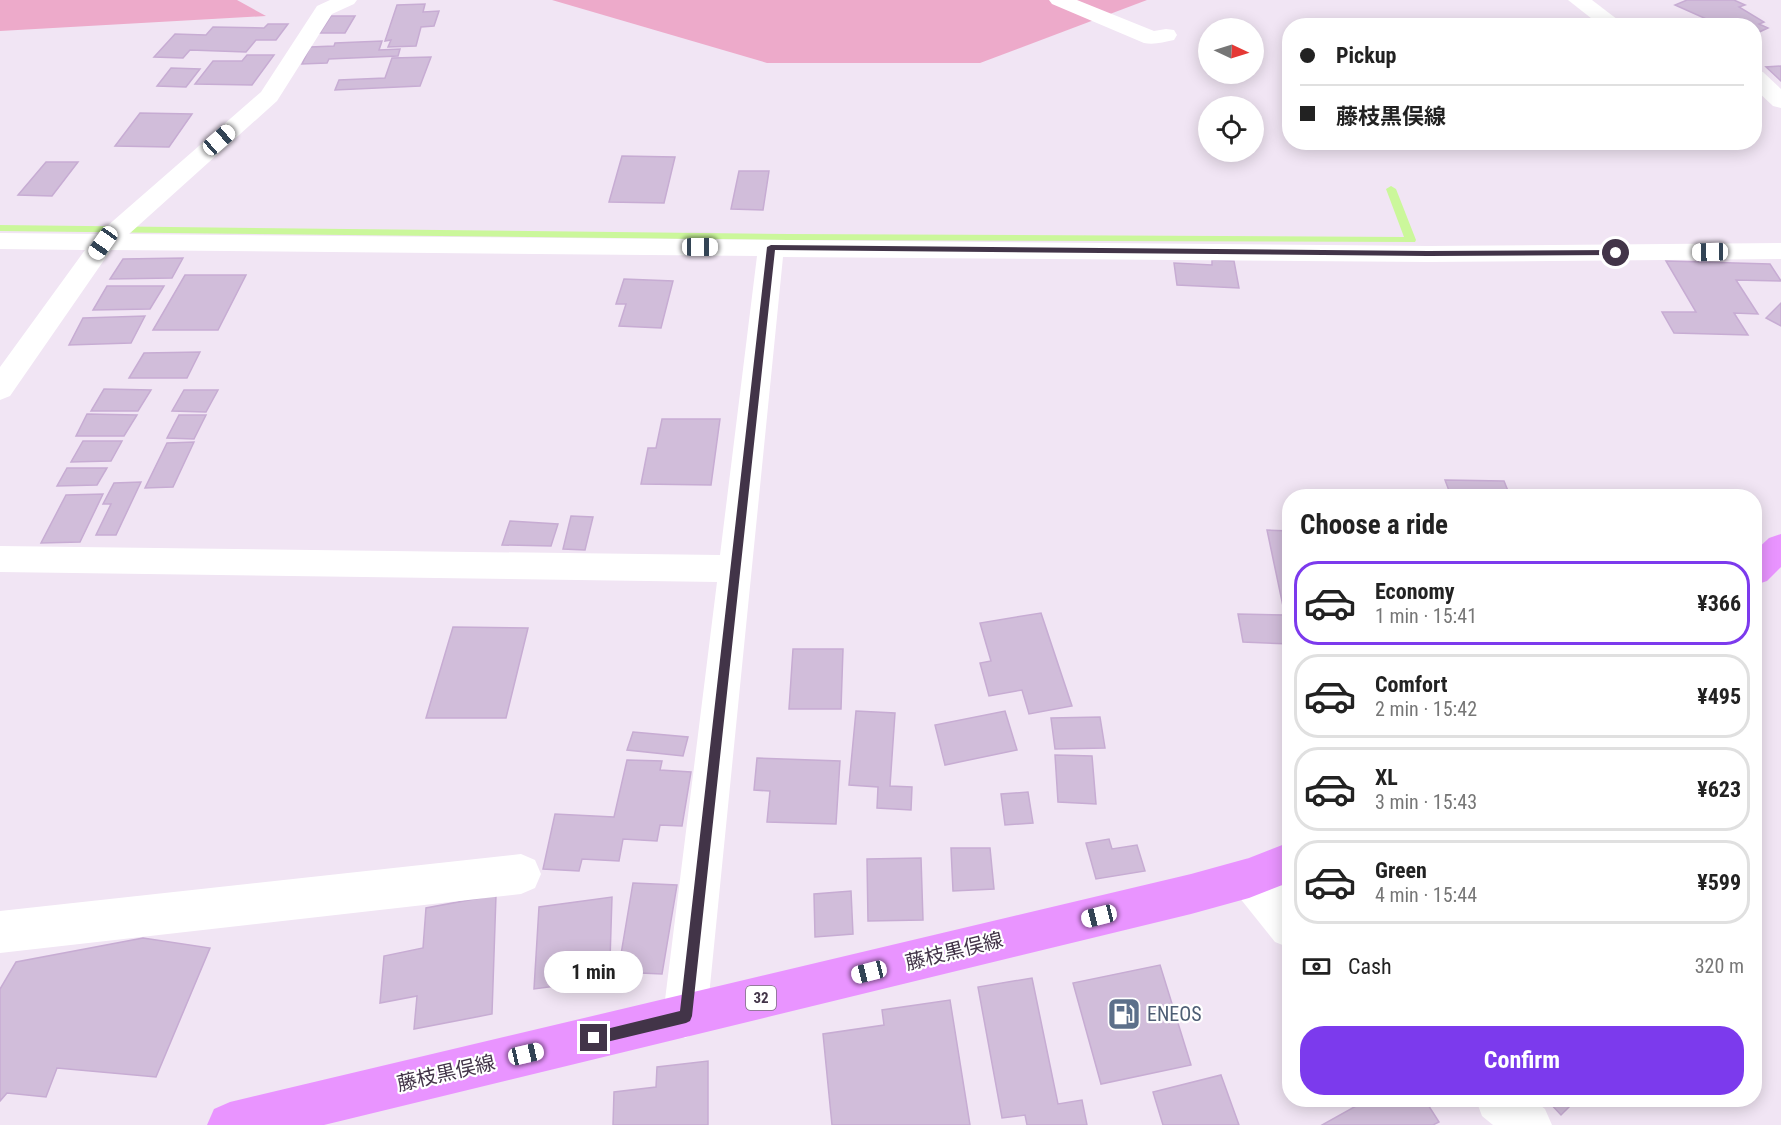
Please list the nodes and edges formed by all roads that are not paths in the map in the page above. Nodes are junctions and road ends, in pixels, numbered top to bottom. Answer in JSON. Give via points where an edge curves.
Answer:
{"nodes":[{"id":1,"x":347,"y":0,"type":"edge"},
{"id":2,"x":1059,"y":0,"type":"edge"},
{"id":3,"x":1578,"y":0,"type":"edge"},
{"id":4,"x":1604,"y":18,"type":"edge"},
{"id":5,"x":1166,"y":35,"type":"dead end"},
{"id":6,"x":1762,"y":83,"type":"edge"},
{"id":7,"x":1781,"y":100,"type":"edge"},
{"id":8,"x":0,"y":242,"type":"edge"},
{"id":9,"x":103,"y":243,"type":"junction"},
{"id":10,"x":771,"y":247,"type":"junction"},
{"id":11,"x":1781,"y":251,"type":"edge"},
{"id":12,"x":0,"y":388,"type":"edge"},
{"id":13,"x":1781,"y":547,"type":"edge"},
{"id":14,"x":0,"y":559,"type":"edge"},
{"id":15,"x":1762,"y":565,"type":"edge"},
{"id":16,"x":735,"y":569,"type":"junction"},
{"id":17,"x":1282,"y":865,"type":"edge"},
{"id":18,"x":521,"y":874,"type":"dead end"},
{"id":19,"x":1249,"y":878,"type":"junction"},
{"id":20,"x":1282,"y":917,"type":"edge"},
{"id":21,"x":0,"y":932,"type":"edge"},
{"id":22,"x":686,"y":1016,"type":"junction"},
{"id":23,"x":1507,"y":1107,"type":"edge"},
{"id":24,"x":230,"y":1125,"type":"edge"},
{"id":25,"x":1529,"y":1125,"type":"edge"}],
"edges":[{"from":1,"to":9,"type":"street","via":[[324,10],[269,96]]},
{"from":2,"to":5,"type":"street","via":[[1152,38]]},
{"from":3,"to":4,"type":"street"},
{"from":6,"to":7,"type":"street"},
{"from":8,"to":9,"type":"street"},
{"from":9,"to":10,"type":"street"},
{"from":9,"to":12,"type":"street"},
{"from":10,"to":11,"type":"street","via":[[1428,254]]},
{"from":10,"to":16,"type":"street"},
{"from":13,"to":15,"type":"main road"},
{"from":14,"to":16,"type":"street"},
{"from":16,"to":22,"type":"street"},
{"from":17,"to":19,"type":"main road","name":"藤枝黒俣線","number":"32"},
{"from":18,"to":21,"type":"street"},
{"from":19,"to":20,"type":"street"},
{"from":19,"to":22,"type":"main road","name":"藤枝黒俣線","number":"32"},
{"from":22,"to":24,"type":"main road","name":"藤枝黒俣線","number":"32"},
{"from":23,"to":25,"type":"street"}]}
